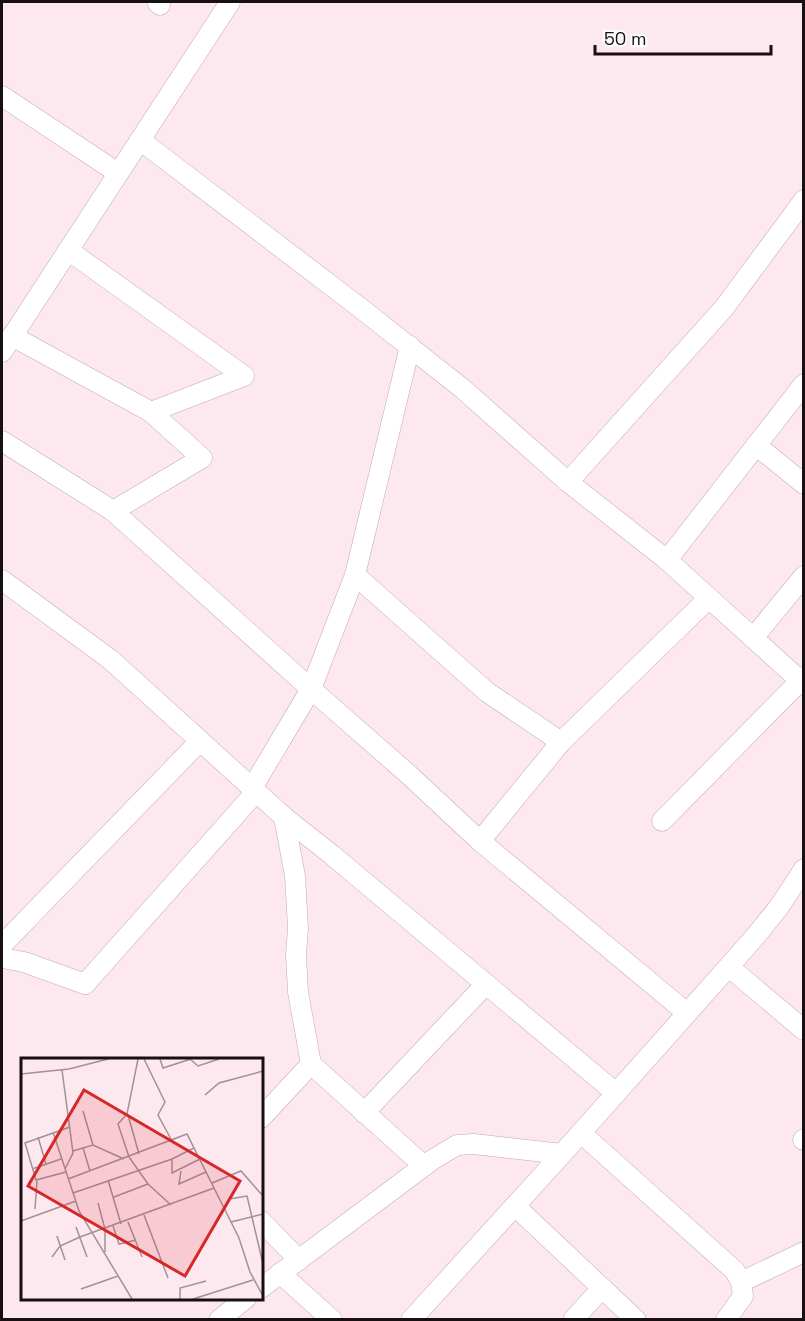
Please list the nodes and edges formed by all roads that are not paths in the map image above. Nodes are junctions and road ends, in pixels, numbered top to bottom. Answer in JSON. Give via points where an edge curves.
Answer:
{"nodes":[{"id":1,"x":230,"y":2,"type":"edge"},
{"id":2,"x":2,"y":96,"type":"edge"},
{"id":3,"x":140,"y":140,"type":"junction"},
{"id":4,"x":118,"y":173,"type":"junction"},
{"id":5,"x":804,"y":200,"type":"edge"},
{"id":6,"x":68,"y":250,"type":"junction"},
{"id":7,"x":7,"y":344,"type":"edge"},
{"id":8,"x":410,"y":346,"type":"junction"},
{"id":9,"x":804,"y":384,"type":"edge"},
{"id":10,"x":151,"y":412,"type":"junction"},
{"id":11,"x":2,"y":441,"type":"edge"},
{"id":12,"x":756,"y":445,"type":"junction"},
{"id":13,"x":568,"y":482,"type":"junction"},
{"id":14,"x":804,"y":484,"type":"edge"},
{"id":15,"x":113,"y":511,"type":"junction"},
{"id":16,"x":667,"y":560,"type":"junction"},
{"id":17,"x":355,"y":575,"type":"junction"},
{"id":18,"x":804,"y":576,"type":"edge"},
{"id":19,"x":2,"y":580,"type":"edge"},
{"id":20,"x":709,"y":598,"type":"junction"},
{"id":21,"x":753,"y":638,"type":"junction"},
{"id":22,"x":802,"y":680,"type":"edge"},
{"id":23,"x":311,"y":690,"type":"junction"},
{"id":24,"x":200,"y":741,"type":"junction"},
{"id":25,"x":561,"y":742,"type":"junction"},
{"id":26,"x":254,"y":790,"type":"junction"},
{"id":27,"x":284,"y":817,"type":"junction"},
{"id":28,"x":662,"y":821,"type":"dead end"},
{"id":29,"x":480,"y":841,"type":"junction"},
{"id":30,"x":804,"y":869,"type":"edge"},
{"id":31,"x":2,"y":945,"type":"edge"},
{"id":32,"x":2,"y":958,"type":"edge"},
{"id":33,"x":729,"y":967,"type":"junction"},
{"id":34,"x":486,"y":984,"type":"junction"},
{"id":35,"x":687,"y":1013,"type":"junction"},
{"id":36,"x":804,"y":1030,"type":"edge"},
{"id":37,"x":310,"y":1064,"type":"junction"},
{"id":38,"x":616,"y":1094,"type":"junction"},
{"id":39,"x":364,"y":1113,"type":"junction"},
{"id":40,"x":262,"y":1117,"type":"edge"},
{"id":41,"x":581,"y":1133,"type":"junction"},
{"id":42,"x":562,"y":1154,"type":"junction"},
{"id":43,"x":424,"y":1166,"type":"junction"},
{"id":44,"x":515,"y":1206,"type":"junction"},
{"id":45,"x":262,"y":1222,"type":"edge"},
{"id":46,"x":804,"y":1252,"type":"edge"},
{"id":47,"x":299,"y":1260,"type":"junction"},
{"id":48,"x":280,"y":1274,"type":"junction"},
{"id":49,"x":741,"y":1282,"type":"junction"},
{"id":50,"x":262,"y":1287,"type":"edge"},
{"id":51,"x":602,"y":1288,"type":"junction"},
{"id":52,"x":245,"y":1300,"type":"edge"},
{"id":53,"x":219,"y":1320,"type":"edge"},
{"id":54,"x":332,"y":1320,"type":"edge"},
{"id":55,"x":411,"y":1320,"type":"edge"},
{"id":56,"x":573,"y":1320,"type":"edge"},
{"id":57,"x":636,"y":1320,"type":"edge"},
{"id":58,"x":726,"y":1320,"type":"edge"}],
"edges":[{"from":1,"to":3,"type":"street"},
{"from":2,"to":4,"type":"street"},
{"from":3,"to":4,"type":"street"},
{"from":3,"to":8,"type":"street"},
{"from":4,"to":6,"type":"street"},
{"from":5,"to":13,"type":"street","via":[[724,308]]},
{"from":6,"to":7,"type":"street"},
{"from":6,"to":10,"type":"street","via":[[244,376]]},
{"from":7,"to":10,"type":"street"},
{"from":8,"to":13,"type":"street"},
{"from":8,"to":17,"type":"street"},
{"from":9,"to":12,"type":"street"},
{"from":10,"to":15,"type":"street","via":[[202,458]]},
{"from":11,"to":15,"type":"street"},
{"from":12,"to":14,"type":"street"},
{"from":12,"to":16,"type":"street"},
{"from":13,"to":16,"type":"street"},
{"from":15,"to":23,"type":"street"},
{"from":16,"to":20,"type":"street"},
{"from":17,"to":23,"type":"street"},
{"from":17,"to":25,"type":"street","via":[[487,692]]},
{"from":18,"to":21,"type":"street"},
{"from":19,"to":24,"type":"street","via":[[111,660]]},
{"from":20,"to":21,"type":"street"},
{"from":20,"to":25,"type":"street"},
{"from":21,"to":22,"type":"street"},
{"from":22,"to":28,"type":"street"},
{"from":23,"to":26,"type":"street"},
{"from":23,"to":29,"type":"street"},
{"from":24,"to":26,"type":"street"},
{"from":24,"to":31,"type":"street"},
{"from":25,"to":29,"type":"street"},
{"from":26,"to":27,"type":"street"},
{"from":26,"to":32,"type":"street","via":[[86,984]]},
{"from":27,"to":34,"type":"street"},
{"from":27,"to":37,"type":"street","via":[[295,876],[298,992]]},
{"from":29,"to":35,"type":"street"},
{"from":30,"to":33,"type":"street","via":[[779,907]]},
{"from":33,"to":35,"type":"street"},
{"from":33,"to":36,"type":"street"},
{"from":34,"to":38,"type":"street"},
{"from":34,"to":39,"type":"street"},
{"from":35,"to":38,"type":"street"},
{"from":37,"to":39,"type":"street"},
{"from":37,"to":40,"type":"street"},
{"from":38,"to":41,"type":"street"},
{"from":39,"to":43,"type":"street"},
{"from":41,"to":42,"type":"street"},
{"from":41,"to":49,"type":"street","via":[[735,1271]]},
{"from":42,"to":43,"type":"street","via":[[457,1145]]},
{"from":42,"to":44,"type":"street"},
{"from":43,"to":47,"type":"street"},
{"from":44,"to":51,"type":"street"},
{"from":44,"to":55,"type":"street"},
{"from":45,"to":47,"type":"street"},
{"from":46,"to":49,"type":"street"},
{"from":47,"to":48,"type":"street"},
{"from":48,"to":50,"type":"street"},
{"from":48,"to":54,"type":"street"},
{"from":49,"to":58,"type":"street","via":[[743,1296]]},
{"from":51,"to":56,"type":"street"},
{"from":51,"to":57,"type":"street"},
{"from":52,"to":53,"type":"street"}]}
